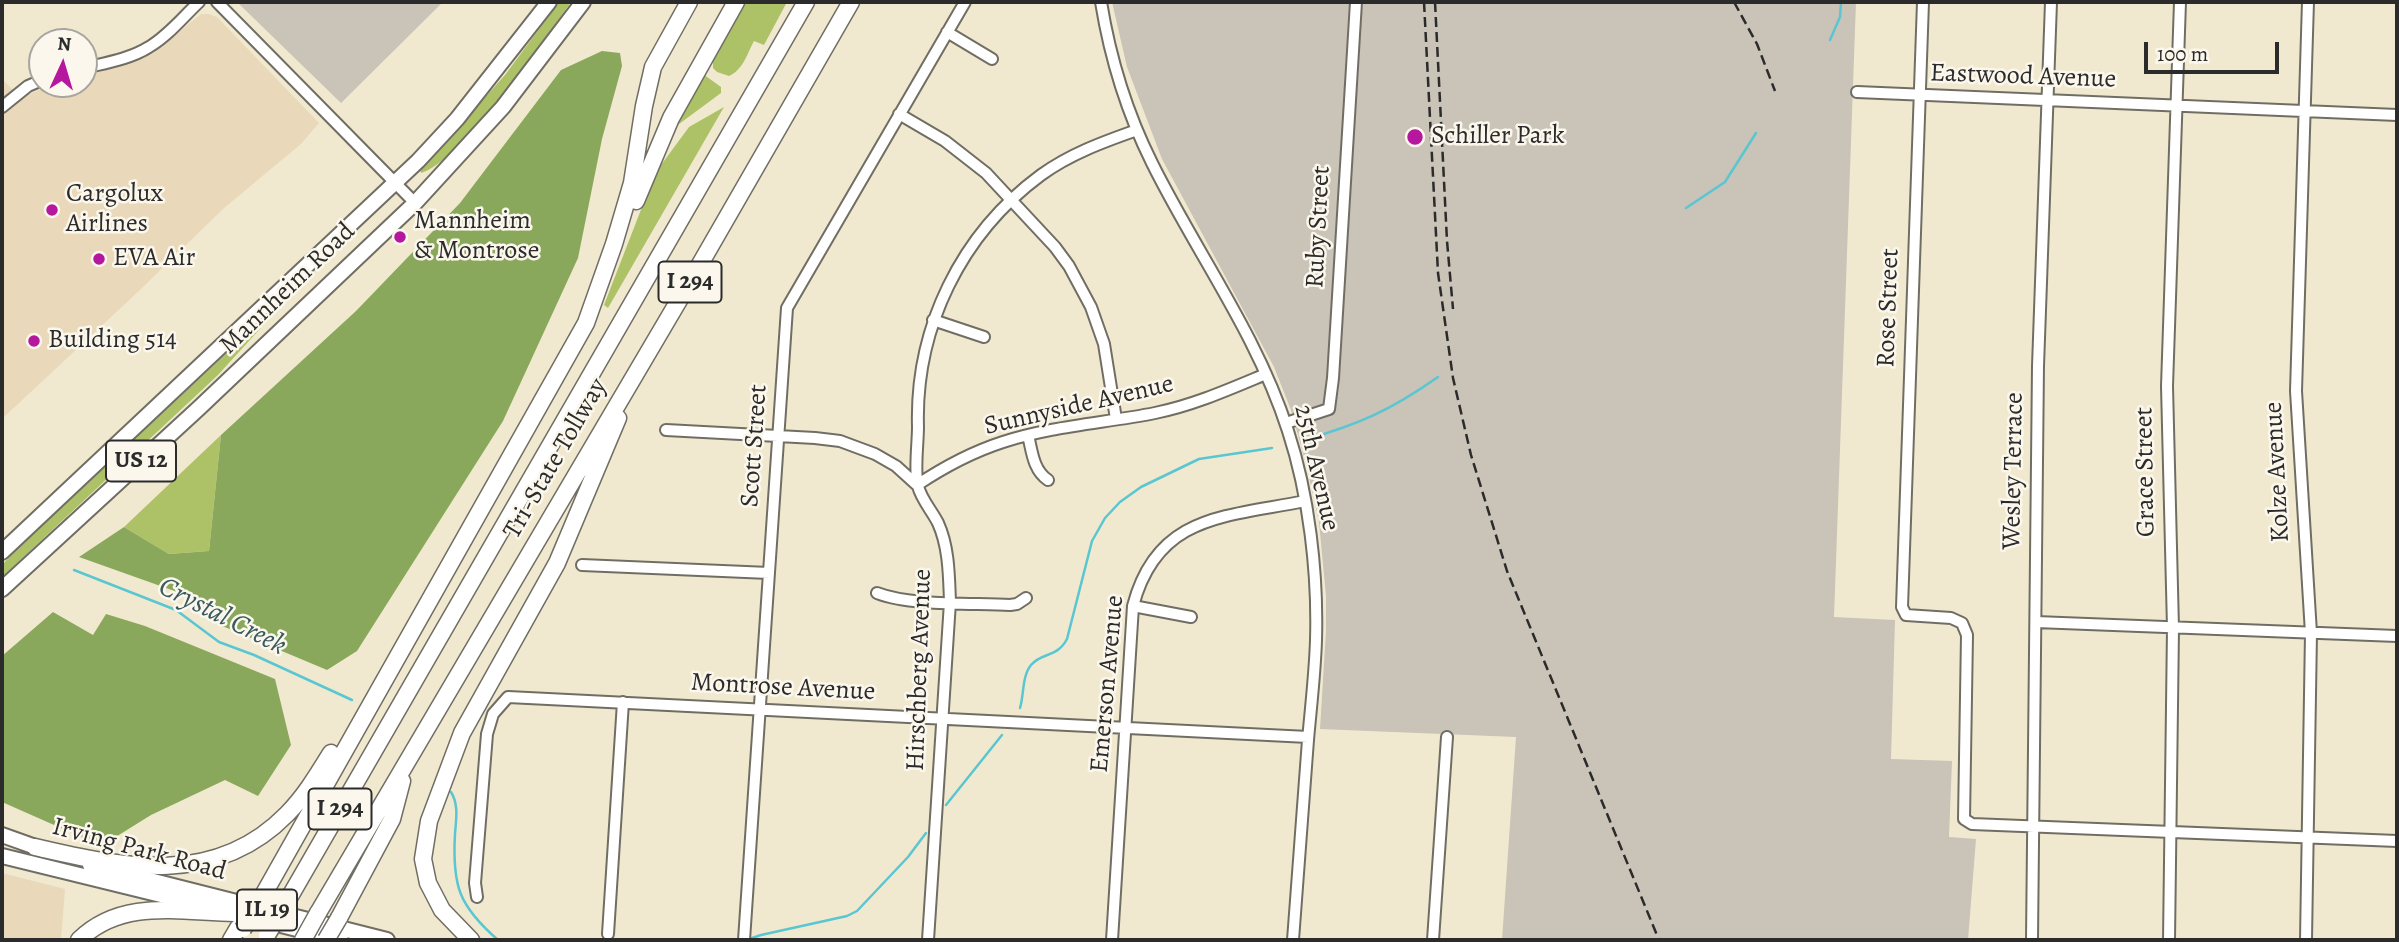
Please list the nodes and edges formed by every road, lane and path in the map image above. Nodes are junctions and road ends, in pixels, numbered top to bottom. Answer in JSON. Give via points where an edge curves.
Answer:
{"nodes":[{"id":1,"x":199,"y":2,"type":"edge"},
{"id":2,"x":217,"y":2,"type":"edge"},
{"id":3,"x":549,"y":2,"type":"edge"},
{"id":4,"x":583,"y":2,"type":"edge"},
{"id":5,"x":689,"y":2,"type":"edge"},
{"id":6,"x":736,"y":2,"type":"edge"},
{"id":7,"x":806,"y":2,"type":"edge"},
{"id":8,"x":852,"y":2,"type":"edge"},
{"id":9,"x":965,"y":2,"type":"edge"},
{"id":10,"x":1101,"y":2,"type":"edge"},
{"id":11,"x":1356,"y":2,"type":"edge"},
{"id":12,"x":1923,"y":2,"type":"edge"},
{"id":13,"x":2051,"y":2,"type":"edge"},
{"id":14,"x":2180,"y":2,"type":"edge"},
{"id":15,"x":2308,"y":2,"type":"edge"},
{"id":16,"x":947,"y":32,"type":"junction"},
{"id":17,"x":992,"y":59,"type":"dead end"},
{"id":18,"x":98,"y":64,"type":"edge"},
{"id":19,"x":28,"y":86,"type":"edge"},
{"id":20,"x":1857,"y":92,"type":"dead end"},
{"id":21,"x":1919,"y":95,"type":"junction"},
{"id":22,"x":2047,"y":100,"type":"junction"},
{"id":23,"x":2176,"y":106,"type":"junction"},
{"id":24,"x":2,"y":107,"type":"edge"},
{"id":25,"x":2304,"y":111,"type":"junction"},
{"id":26,"x":899,"y":114,"type":"junction"},
{"id":27,"x":2397,"y":115,"type":"edge"},
{"id":28,"x":1136,"y":130,"type":"junction"},
{"id":29,"x":396,"y":182,"type":"junction"},
{"id":30,"x":1012,"y":199,"type":"junction"},
{"id":31,"x":415,"y":203,"type":"junction"},
{"id":32,"x":593,"y":306,"type":"junction"},
{"id":33,"x":933,"y":320,"type":"junction"},
{"id":34,"x":984,"y":337,"type":"dead end"},
{"id":35,"x":638,"y":368,"type":"junction"},
{"id":36,"x":1266,"y":374,"type":"junction"},
{"id":37,"x":1116,"y":419,"type":"junction"},
{"id":38,"x":1286,"y":424,"type":"junction"},
{"id":39,"x":666,"y":430,"type":"dead end"},
{"id":40,"x":1028,"y":435,"type":"junction"},
{"id":41,"x":779,"y":436,"type":"junction"},
{"id":42,"x":1048,"y":480,"type":"dead end"},
{"id":43,"x":917,"y":485,"type":"junction"},
{"id":44,"x":1305,"y":501,"type":"junction"},
{"id":45,"x":2,"y":552,"type":"edge"},
{"id":46,"x":582,"y":565,"type":"dead end"},
{"id":47,"x":769,"y":573,"type":"junction"},
{"id":48,"x":2,"y":589,"type":"edge"},
{"id":49,"x":435,"y":589,"type":"junction"},
{"id":50,"x":877,"y":593,"type":"dead end"},
{"id":51,"x":1026,"y":598,"type":"dead end"},
{"id":52,"x":950,"y":602,"type":"junction"},
{"id":53,"x":1133,"y":606,"type":"junction"},
{"id":54,"x":1191,"y":617,"type":"dead end"},
{"id":55,"x":2036,"y":622,"type":"junction"},
{"id":56,"x":2173,"y":628,"type":"junction"},
{"id":57,"x":2311,"y":633,"type":"junction"},
{"id":58,"x":2397,"y":636,"type":"edge"},
{"id":59,"x":623,"y":702,"type":"junction"},
{"id":60,"x":759,"y":710,"type":"junction"},
{"id":61,"x":942,"y":719,"type":"junction"},
{"id":62,"x":1126,"y":728,"type":"junction"},
{"id":63,"x":1308,"y":737,"type":"junction"},
{"id":64,"x":1447,"y":737,"type":"dead end"},
{"id":65,"x":407,"y":762,"type":"junction"},
{"id":66,"x":2034,"y":827,"type":"junction"},
{"id":67,"x":2170,"y":832,"type":"junction"},
{"id":68,"x":2,"y":835,"type":"edge"},
{"id":69,"x":2307,"y":837,"type":"junction"},
{"id":70,"x":2397,"y":841,"type":"edge"},
{"id":71,"x":35,"y":847,"type":"junction"},
{"id":72,"x":2,"y":856,"type":"edge"},
{"id":73,"x":477,"y":897,"type":"dead end"},
{"id":74,"x":237,"y":930,"type":"edge"},
{"id":75,"x":608,"y":934,"type":"dead end"},
{"id":76,"x":266,"y":938,"type":"edge"},
{"id":77,"x":79,"y":940,"type":"edge"},
{"id":78,"x":303,"y":940,"type":"edge"},
{"id":79,"x":326,"y":940,"type":"edge"},
{"id":80,"x":341,"y":940,"type":"edge"},
{"id":81,"x":387,"y":940,"type":"edge"},
{"id":82,"x":471,"y":940,"type":"edge"},
{"id":83,"x":744,"y":940,"type":"edge"},
{"id":84,"x":928,"y":940,"type":"edge"},
{"id":85,"x":1112,"y":940,"type":"edge"},
{"id":86,"x":1293,"y":940,"type":"edge"},
{"id":87,"x":1433,"y":940,"type":"edge"},
{"id":88,"x":2032,"y":940,"type":"edge"},
{"id":89,"x":2169,"y":940,"type":"edge"},
{"id":90,"x":2306,"y":940,"type":"edge"}],
"edges":[{"from":1,"to":18,"type":"street","via":[[147,48]]},
{"from":2,"to":29,"type":"street"},
{"from":3,"to":29,"type":"main road","name":"Mannheim Road","number":"US 12","via":[[457,119]]},
{"from":4,"to":31,"type":"main road","name":"Mannheim Road","number":"US 12","via":[[503,107]]},
{"from":5,"to":32,"type":"highway","number":"I 294","via":[[653,67],[632,183]]},
{"from":6,"to":32,"type":"highway","number":"I 294","via":[[671,118],[604,289]]},
{"from":7,"to":76,"type":"highway","name":"Tri-State Tollway","number":"I 294","bridge":true},
{"from":8,"to":35,"type":"highway","name":"Tri-State Tollway","number":"I 294"},
{"from":9,"to":16,"type":"street","name":"Scott Street"},
{"from":10,"to":28,"type":"street","name":"25th Avenue"},
{"from":11,"to":38,"type":"street","name":"Ruby Street","via":[[1329,408]]},
{"from":12,"to":21,"type":"street","name":"Rose Street"},
{"from":13,"to":22,"type":"street","name":"Wesley Terrace"},
{"from":14,"to":23,"type":"street","name":"Grace Street"},
{"from":15,"to":25,"type":"street","name":"Kolze Avenue"},
{"from":16,"to":17,"type":"street"},
{"from":16,"to":26,"type":"street","name":"Scott Street"},
{"from":19,"to":24,"type":"street"},
{"from":20,"to":21,"type":"street","name":"Eastwood Avenue"},
{"from":21,"to":22,"type":"street","name":"Eastwood Avenue"},
{"from":21,"to":66,"type":"street","name":"Rose Street","via":[[1902,607],[1906,615],[1951,618],[1962,623],[1967,635],[1964,818],[1972,824]]},
{"from":22,"to":23,"type":"street","name":"Eastwood Avenue"},
{"from":22,"to":55,"type":"street","name":"Wesley Terrace"},
{"from":23,"to":25,"type":"street","name":"Eastwood Avenue"},
{"from":23,"to":56,"type":"street","name":"Grace Street","via":[[2167,386]]},
{"from":25,"to":27,"type":"street","name":"Eastwood Avenue"},
{"from":25,"to":57,"type":"street","name":"Kolze Avenue","via":[[2296,391]]},
{"from":26,"to":30,"type":"street","via":[[964,155]]},
{"from":26,"to":41,"type":"street","name":"Scott Street","via":[[789,301]]},
{"from":28,"to":30,"type":"street","name":"Hirschberg Avenue","via":[[1081,151]]},
{"from":28,"to":36,"type":"street","name":"25th Avenue"},
{"from":29,"to":31,"type":"street"},
{"from":29,"to":45,"type":"main road","name":"Mannheim Road","number":"US 12"},
{"from":30,"to":33,"type":"street","name":"Hirschberg Avenue","via":[[965,255]]},
{"from":30,"to":37,"type":"street","via":[[1055,247],[1081,286],[1104,344]]},
{"from":31,"to":48,"type":"main road","name":"Mannheim Road","number":"US 12"},
{"from":32,"to":49,"type":"highway","number":"I 294"},
{"from":33,"to":34,"type":"street"},
{"from":33,"to":43,"type":"street","name":"Hirschberg Avenue","via":[[919,384]]},
{"from":35,"to":65,"type":"highway","name":"Tri-State Tollway","number":"I 294"},
{"from":35,"to":82,"type":"highway","via":[[556,563],[462,733],[429,821],[423,859],[428,883],[442,910]]},
{"from":36,"to":37,"type":"street","name":"Sunnyside Avenue","via":[[1190,404]]},
{"from":36,"to":38,"type":"street","name":"25th Avenue"},
{"from":37,"to":40,"type":"street","name":"Sunnyside Avenue"},
{"from":38,"to":44,"type":"street","name":"25th Avenue"},
{"from":39,"to":41,"type":"street"},
{"from":40,"to":42,"type":"street","via":[[1036,465]]},
{"from":40,"to":43,"type":"street","name":"Sunnyside Avenue","via":[[960,459]]},
{"from":41,"to":43,"type":"street","via":[[857,446],[896,466]]},
{"from":41,"to":47,"type":"street","name":"Scott Street"},
{"from":43,"to":52,"type":"street","name":"Hirschberg Avenue","via":[[939,525]]},
{"from":44,"to":53,"type":"street","name":"Emerson Avenue","via":[[1209,520],[1185,530],[1154,558]]},
{"from":44,"to":63,"type":"street","name":"25th Avenue","via":[[1316,579]]},
{"from":46,"to":47,"type":"street"},
{"from":47,"to":60,"type":"street","name":"Scott Street"},
{"from":49,"to":71,"type":"highway","via":[[418,606],[302,797],[264,834],[211,861],[172,867],[123,864]]},
{"from":49,"to":74,"type":"highway","number":"I 294","bridge":true,"via":[[282,863]]},
{"from":50,"to":52,"type":"street"},
{"from":51,"to":52,"type":"street","via":[[1010,605]]},
{"from":52,"to":61,"type":"street","name":"Hirschberg Avenue"},
{"from":53,"to":54,"type":"street"},
{"from":53,"to":62,"type":"street","name":"Emerson Avenue"},
{"from":55,"to":56,"type":"street"},
{"from":55,"to":66,"type":"street","name":"Wesley Terrace"},
{"from":56,"to":57,"type":"street"},
{"from":56,"to":67,"type":"street","name":"Grace Street"},
{"from":57,"to":58,"type":"street"},
{"from":57,"to":69,"type":"street","name":"Kolze Avenue"},
{"from":59,"to":60,"type":"street","name":"Montrose Avenue"},
{"from":59,"to":73,"type":"street","name":"Montrose Avenue","via":[[508,697],[493,715],[486,734]]},
{"from":59,"to":75,"type":"street"},
{"from":60,"to":61,"type":"street","name":"Montrose Avenue"},
{"from":60,"to":83,"type":"street","name":"Scott Street"},
{"from":61,"to":62,"type":"street","name":"Montrose Avenue"},
{"from":61,"to":84,"type":"street","name":"Hirschberg Avenue"},
{"from":62,"to":63,"type":"street","name":"Montrose Avenue"},
{"from":62,"to":85,"type":"street","name":"Emerson Avenue"},
{"from":63,"to":86,"type":"street","name":"25th Avenue"},
{"from":64,"to":87,"type":"street"},
{"from":65,"to":78,"type":"highway","name":"Tri-State Tollway","number":"I 294","bridge":true},
{"from":65,"to":79,"type":"highway","bridge":true,"via":[[392,819]]},
{"from":66,"to":67,"type":"street"},
{"from":66,"to":88,"type":"street","name":"Wesley Terrace"},
{"from":67,"to":69,"type":"street"},
{"from":67,"to":89,"type":"street","name":"Grace Street"},
{"from":68,"to":71,"type":"main road","name":"Irving Park Road","number":"IL 19"},
{"from":69,"to":70,"type":"street"},
{"from":69,"to":90,"type":"street","name":"Kolze Avenue"},
{"from":71,"to":81,"type":"main road","name":"Irving Park Road","number":"IL 19","via":[[93,866]]},
{"from":72,"to":74,"type":"main road","name":"Irving Park Road","number":"IL 19"},
{"from":74,"to":77,"type":"highway","via":[[160,909],[133,911],[103,922]]},
{"from":74,"to":80,"type":"main road","name":"Irving Park Road","number":"IL 19"}]}
